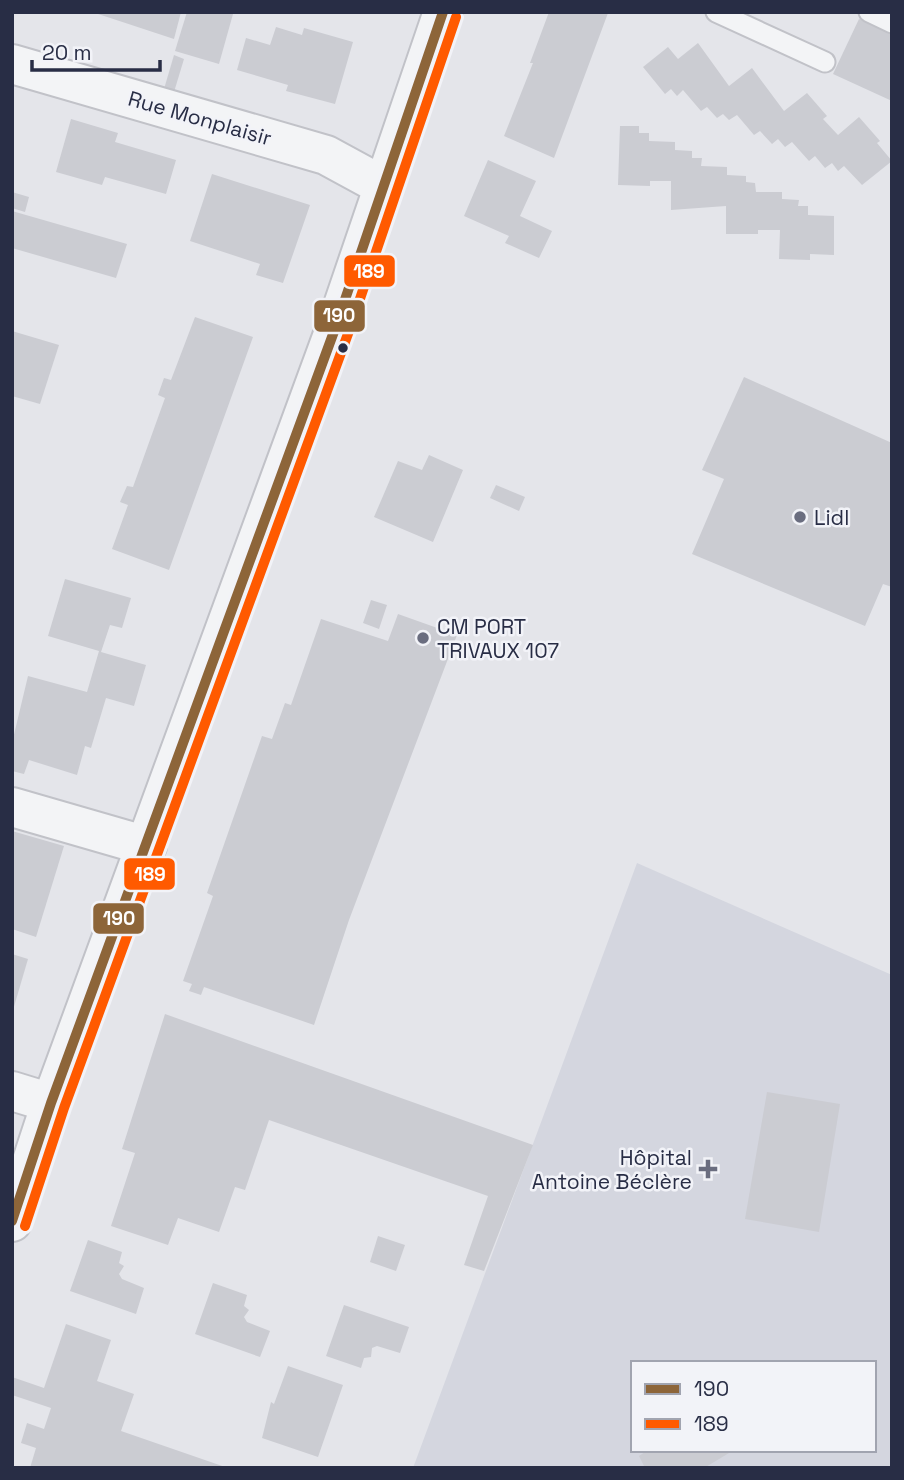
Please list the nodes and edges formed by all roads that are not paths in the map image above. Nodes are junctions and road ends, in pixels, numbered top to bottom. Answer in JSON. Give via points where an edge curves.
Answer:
{"nodes":[{"id":1,"x":443,"y":12,"type":"edge"},
{"id":2,"x":716,"y":12,"type":"edge"},
{"id":3,"x":870,"y":12,"type":"edge"},
{"id":4,"x":892,"y":23,"type":"edge"},
{"id":5,"x":825,"y":62,"type":"dead end"},
{"id":6,"x":12,"y":64,"type":"edge"},
{"id":7,"x":383,"y":186,"type":"junction"},
{"id":8,"x":12,"y":807,"type":"edge"},
{"id":9,"x":147,"y":846,"type":"junction"},
{"id":10,"x":12,"y":1091,"type":"edge"},
{"id":11,"x":51,"y":1103,"type":"junction"},
{"id":12,"x":12,"y":1222,"type":"edge"}],
"edges":[{"from":1,"to":7,"type":"street"},
{"from":2,"to":5,"type":"lane"},
{"from":3,"to":4,"type":"lane"},
{"from":6,"to":7,"type":"street","name":"Rue Monplaisir","via":[[326,155]]},
{"from":7,"to":9,"type":"street"},
{"from":8,"to":9,"type":"street"},
{"from":9,"to":11,"type":"street"},
{"from":10,"to":11,"type":"street"},
{"from":11,"to":12,"type":"street"}]}
